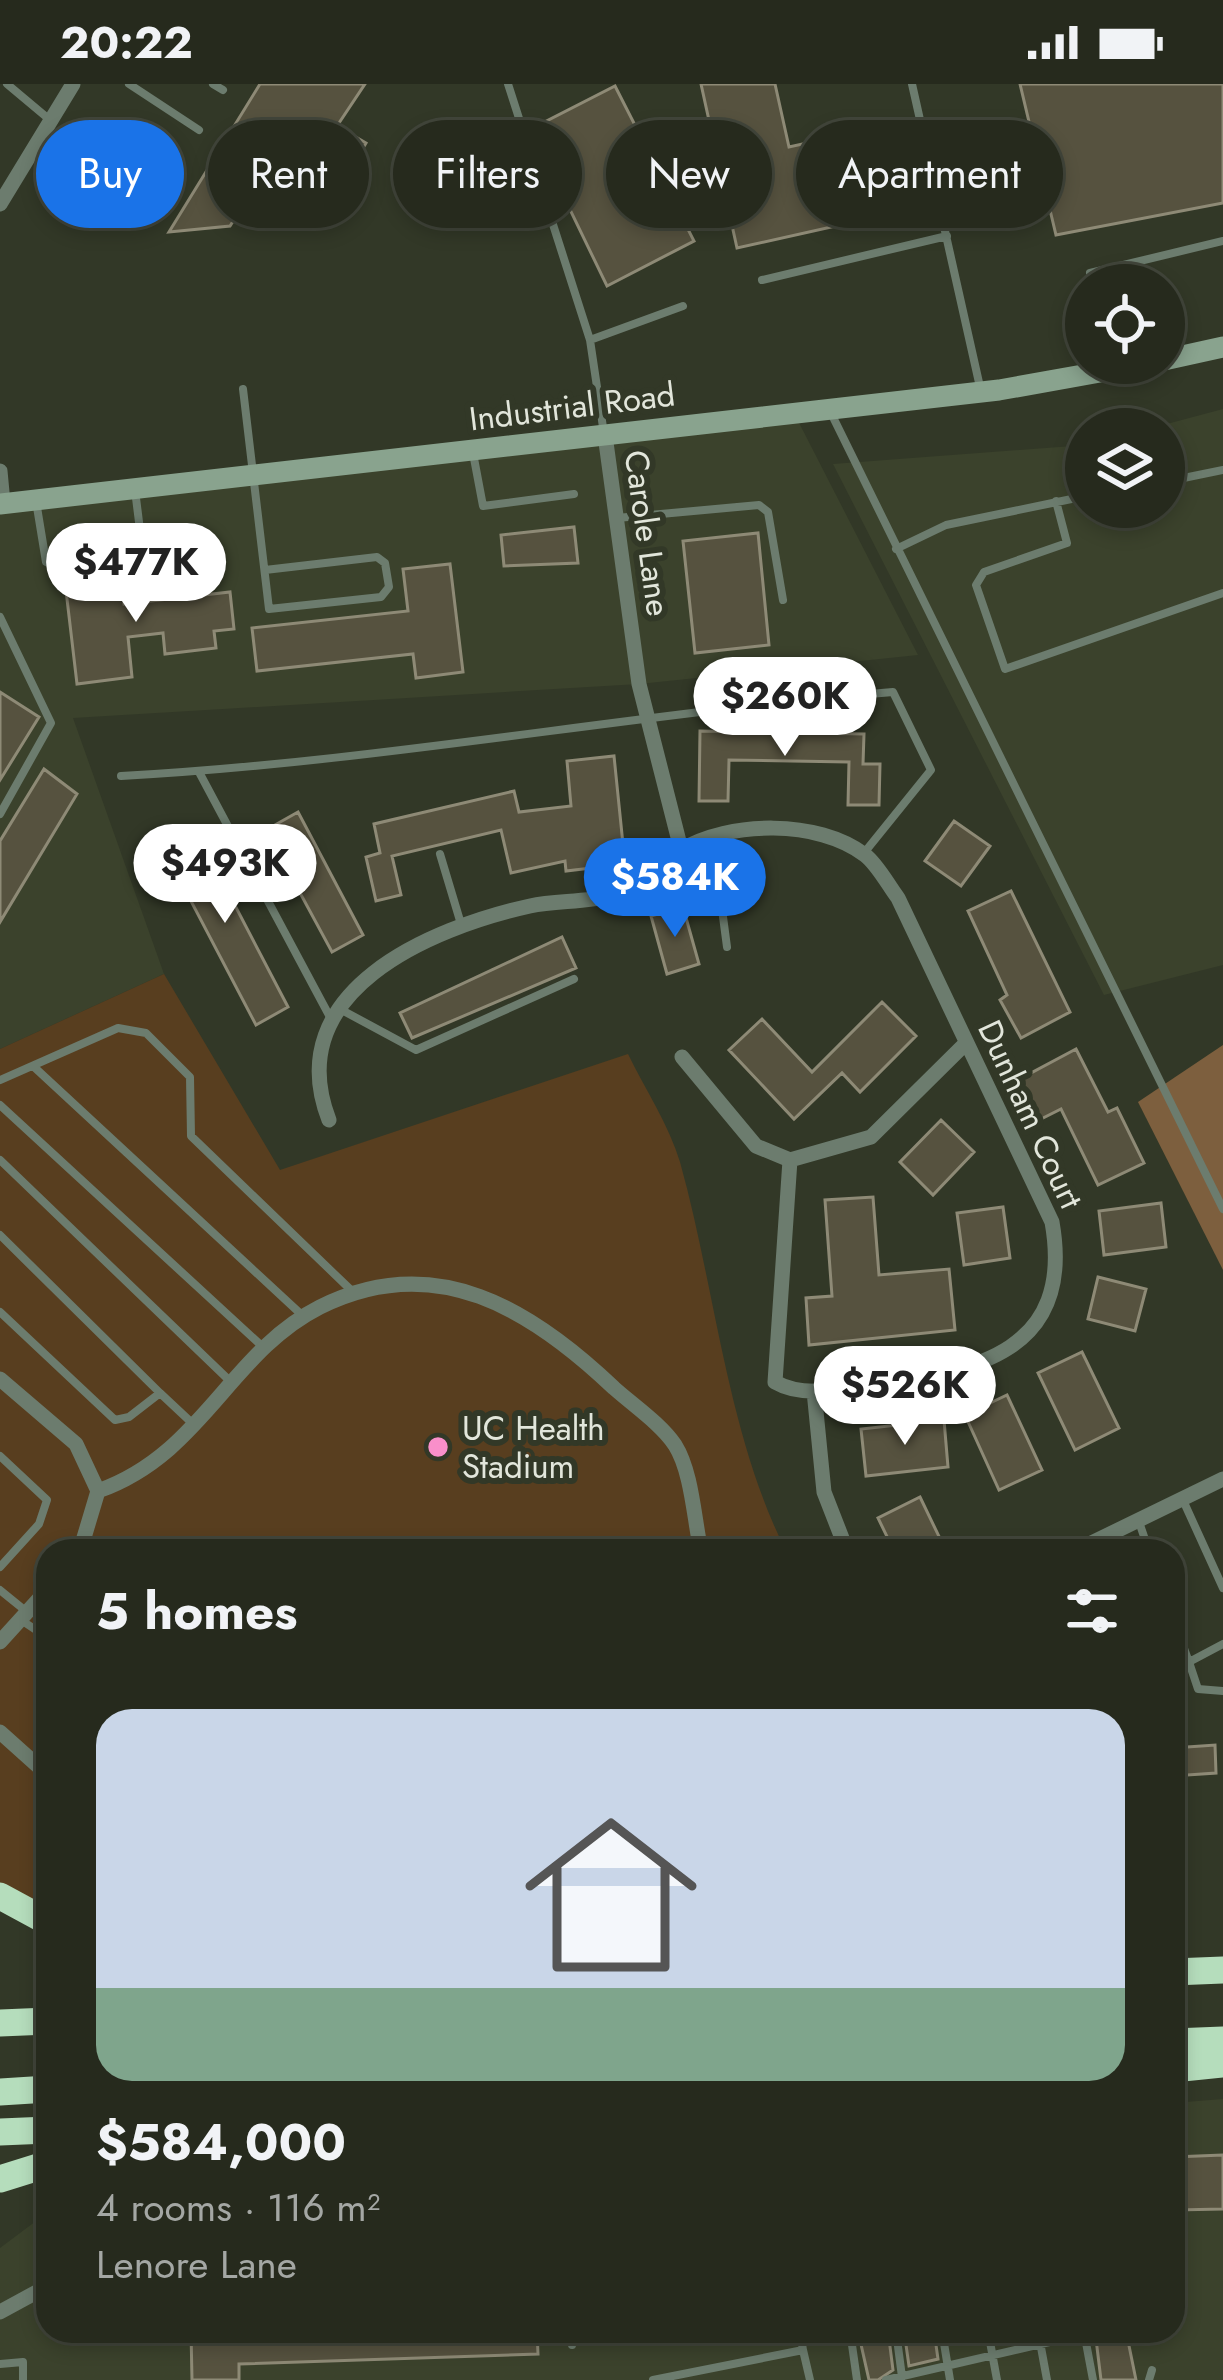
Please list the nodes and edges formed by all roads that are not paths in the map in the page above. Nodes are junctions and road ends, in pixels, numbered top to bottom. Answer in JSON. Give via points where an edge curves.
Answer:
{"nodes":[{"id":1,"x":7,"y":84,"type":"edge"},
{"id":2,"x":73,"y":84,"type":"edge"},
{"id":3,"x":128,"y":84,"type":"edge"},
{"id":4,"x":213,"y":84,"type":"edge"},
{"id":5,"x":508,"y":84,"type":"edge"},
{"id":6,"x":912,"y":84,"type":"edge"},
{"id":7,"x":223,"y":90,"type":"dead end"},
{"id":8,"x":50,"y":120,"type":"edge"},
{"id":9,"x":52,"y":120,"type":"edge"},
{"id":10,"x":199,"y":130,"type":"dead end"},
{"id":11,"x":36,"y":145,"type":"edge"},
{"id":12,"x":0,"y":204,"type":"edge"},
{"id":13,"x":947,"y":236,"type":"junction"},
{"id":14,"x":1223,"y":241,"type":"edge"},
{"id":15,"x":1127,"y":264,"type":"edge"},
{"id":16,"x":762,"y":280,"type":"dead end"},
{"id":17,"x":683,"y":307,"type":"dead end"},
{"id":18,"x":590,"y":340,"type":"junction"},
{"id":19,"x":1223,"y":347,"type":"edge"},
{"id":20,"x":1185,"y":355,"type":"edge"},
{"id":21,"x":1065,"y":378,"type":"edge"},
{"id":22,"x":243,"y":389,"type":"dead end"},
{"id":23,"x":982,"y":392,"type":"junction"},
{"id":24,"x":829,"y":409,"type":"junction"},
{"id":25,"x":604,"y":435,"type":"junction"},
{"id":26,"x":473,"y":451,"type":"junction"},
{"id":27,"x":1223,"y":470,"type":"edge"},
{"id":28,"x":0,"y":471,"type":"edge"},
{"id":29,"x":254,"y":475,"type":"junction"},
{"id":30,"x":1185,"y":478,"type":"edge"},
{"id":31,"x":135,"y":488,"type":"junction"},
{"id":32,"x":574,"y":494,"type":"dead end"},
{"id":33,"x":36,"y":500,"type":"junction"},
{"id":34,"x":1065,"y":500,"type":"edge"},
{"id":35,"x":1056,"y":501,"type":"junction"},
{"id":36,"x":2,"y":504,"type":"edge"},
{"id":37,"x":616,"y":518,"type":"junction"},
{"id":38,"x":896,"y":549,"type":"junction"},
{"id":39,"x":143,"y":554,"type":"junction"},
{"id":40,"x":203,"y":556,"type":"dead end"},
{"id":41,"x":265,"y":570,"type":"junction"},
{"id":42,"x":1223,"y":593,"type":"edge"},
{"id":43,"x":783,"y":600,"type":"dead end"},
{"id":44,"x":0,"y":617,"type":"edge"},
{"id":45,"x":647,"y":714,"type":"junction"},
{"id":46,"x":199,"y":772,"type":"junction"},
{"id":47,"x":121,"y":776,"type":"dead end"},
{"id":48,"x":0,"y":814,"type":"edge"},
{"id":49,"x":729,"y":834,"type":"junction"},
{"id":50,"x":681,"y":850,"type":"junction"},
{"id":51,"x":440,"y":854,"type":"dead end"},
{"id":52,"x":863,"y":854,"type":"junction"},
{"id":53,"x":461,"y":926,"type":"junction"},
{"id":54,"x":727,"y":946,"type":"dead end"},
{"id":55,"x":574,"y":979,"type":"dead end"},
{"id":56,"x":334,"y":1013,"type":"junction"},
{"id":57,"x":965,"y":1044,"type":"junction"},
{"id":58,"x":682,"y":1057,"type":"dead end"},
{"id":59,"x":33,"y":1066,"type":"junction"},
{"id":60,"x":0,"y":1080,"type":"edge"},
{"id":61,"x":0,"y":1105,"type":"edge"},
{"id":62,"x":328,"y":1120,"type":"dead end"},
{"id":63,"x":0,"y":1160,"type":"edge"},
{"id":64,"x":790,"y":1160,"type":"junction"},
{"id":65,"x":1223,"y":1208,"type":"edge"},
{"id":66,"x":0,"y":1235,"type":"edge"},
{"id":67,"x":355,"y":1294,"type":"junction"},
{"id":68,"x":0,"y":1312,"type":"edge"},
{"id":69,"x":304,"y":1317,"type":"junction"},
{"id":70,"x":265,"y":1348,"type":"junction"},
{"id":71,"x":0,"y":1379,"type":"edge"},
{"id":72,"x":233,"y":1384,"type":"junction"},
{"id":73,"x":814,"y":1391,"type":"junction"},
{"id":74,"x":160,"y":1393,"type":"junction"},
{"id":75,"x":195,"y":1426,"type":"junction"},
{"id":76,"x":0,"y":1456,"type":"edge"},
{"id":77,"x":1223,"y":1479,"type":"edge"},
{"id":78,"x":98,"y":1491,"type":"junction"},
{"id":79,"x":1182,"y":1498,"type":"junction"},
{"id":80,"x":1138,"y":1519,"type":"junction"},
{"id":81,"x":84,"y":1539,"type":"edge"},
{"id":82,"x":698,"y":1539,"type":"edge"},
{"id":83,"x":842,"y":1539,"type":"edge"},
{"id":84,"x":1099,"y":1539,"type":"edge"},
{"id":85,"x":1145,"y":1539,"type":"edge"},
{"id":86,"x":0,"y":1568,"type":"edge"},
{"id":87,"x":1223,"y":1588,"type":"edge"},
{"id":88,"x":0,"y":1590,"type":"edge"},
{"id":89,"x":36,"y":1601,"type":"edge"},
{"id":90,"x":23,"y":1615,"type":"junction"},
{"id":91,"x":36,"y":1627,"type":"edge"},
{"id":92,"x":0,"y":1642,"type":"edge"},
{"id":93,"x":1223,"y":1644,"type":"edge"},
{"id":94,"x":1185,"y":1651,"type":"edge"},
{"id":95,"x":1189,"y":1662,"type":"junction"},
{"id":96,"x":1223,"y":1691,"type":"edge"},
{"id":97,"x":0,"y":1732,"type":"edge"},
{"id":98,"x":36,"y":1764,"type":"edge"},
{"id":99,"x":0,"y":1896,"type":"edge"},
{"id":100,"x":36,"y":1916,"type":"edge"},
{"id":101,"x":1223,"y":1970,"type":"edge"},
{"id":102,"x":1185,"y":1972,"type":"edge"},
{"id":103,"x":36,"y":2022,"type":"edge"},
{"id":104,"x":0,"y":2023,"type":"edge"},
{"id":105,"x":1223,"y":2040,"type":"edge"},
{"id":106,"x":1185,"y":2042,"type":"edge"},
{"id":107,"x":1223,"y":2064,"type":"edge"},
{"id":108,"x":1185,"y":2068,"type":"edge"},
{"id":109,"x":36,"y":2090,"type":"edge"},
{"id":110,"x":0,"y":2092,"type":"edge"},
{"id":111,"x":36,"y":2130,"type":"edge"},
{"id":112,"x":0,"y":2132,"type":"edge"},
{"id":113,"x":36,"y":2168,"type":"edge"},
{"id":114,"x":0,"y":2179,"type":"edge"},
{"id":115,"x":36,"y":2292,"type":"edge"},
{"id":116,"x":0,"y":2312,"type":"edge"},
{"id":117,"x":802,"y":2343,"type":"edge"},
{"id":118,"x":852,"y":2343,"type":"edge"},
{"id":119,"x":898,"y":2343,"type":"edge"},
{"id":120,"x":944,"y":2343,"type":"edge"},
{"id":121,"x":990,"y":2343,"type":"edge"},
{"id":122,"x":1044,"y":2343,"type":"edge"},
{"id":123,"x":1086,"y":2343,"type":"edge"},
{"id":124,"x":1040,"y":2344,"type":"junction"},
{"id":125,"x":803,"y":2350,"type":"junction"},
{"id":126,"x":992,"y":2354,"type":"junction"},
{"id":127,"x":0,"y":2363,"type":"edge"},
{"id":128,"x":947,"y":2366,"type":"junction"},
{"id":129,"x":902,"y":2378,"type":"edge"},
{"id":130,"x":23,"y":2380,"type":"edge"},
{"id":131,"x":653,"y":2380,"type":"edge"},
{"id":132,"x":810,"y":2380,"type":"edge"},
{"id":133,"x":857,"y":2380,"type":"edge"},
{"id":134,"x":886,"y":2380,"type":"edge"},
{"id":135,"x":950,"y":2380,"type":"edge"},
{"id":136,"x":998,"y":2380,"type":"edge"},
{"id":137,"x":1047,"y":2380,"type":"edge"},
{"id":138,"x":1093,"y":2380,"type":"edge"}],
"edges":[{"from":1,"to":8,"type":"lane"},
{"from":2,"to":9,"type":"street"},
{"from":3,"to":10,"type":"lane"},
{"from":4,"to":7,"type":"lane"},
{"from":5,"to":18,"type":"lane"},
{"from":6,"to":13,"type":"lane"},
{"from":11,"to":12,"type":"street"},
{"from":13,"to":16,"type":"lane"},
{"from":13,"to":23,"type":"lane"},
{"from":14,"to":15,"type":"lane"},
{"from":17,"to":18,"type":"lane"},
{"from":18,"to":25,"type":"lane"},
{"from":19,"to":20,"type":"main road"},
{"from":21,"to":23,"type":"main road","name":"Industrial Road"},
{"from":22,"to":29,"type":"lane"},
{"from":23,"to":24,"type":"main road","name":"Industrial Road"},
{"from":24,"to":25,"type":"main road","name":"Industrial Road"},
{"from":24,"to":38,"type":"lane"},
{"from":25,"to":26,"type":"main road","name":"Industrial Road"},
{"from":25,"to":37,"type":"street","name":"Carole Lane"},
{"from":26,"to":29,"type":"main road","name":"Industrial Road"},
{"from":26,"to":32,"type":"lane","via":[[483,506]]},
{"from":27,"to":30,"type":"lane"},
{"from":28,"to":36,"type":"street"},
{"from":29,"to":31,"type":"main road","name":"Industrial Road"},
{"from":29,"to":41,"type":"lane"},
{"from":31,"to":33,"type":"main road","name":"Industrial Road"},
{"from":31,"to":39,"type":"lane"},
{"from":33,"to":36,"type":"main road","name":"Industrial Road"},
{"from":33,"to":39,"type":"lane","via":[[46,562],[58,568]]},
{"from":34,"to":35,"type":"lane"},
{"from":35,"to":38,"type":"lane","via":[[946,525]]},
{"from":35,"to":42,"type":"lane","via":[[1067,543],[984,572],[976,585],[1005,669]]},
{"from":37,"to":43,"type":"lane","via":[[759,505],[768,512]]},
{"from":37,"to":45,"type":"street","name":"Carole Lane"},
{"from":38,"to":65,"type":"lane"},
{"from":39,"to":40,"type":"lane","via":[[158,562]]},
{"from":41,"to":41,"type":"lane","via":[[376,557],[389,587],[380,597],[269,608]]},
{"from":44,"to":48,"type":"lane","via":[[51,723]]},
{"from":45,"to":46,"type":"lane"},
{"from":45,"to":50,"type":"street","name":"Carole Lane"},
{"from":45,"to":52,"type":"lane","via":[[893,692],[931,770]]},
{"from":46,"to":47,"type":"lane"},
{"from":46,"to":56,"type":"lane"},
{"from":49,"to":50,"type":"street"},
{"from":49,"to":52,"type":"street","via":[[778,828],[832,838]]},
{"from":49,"to":54,"type":"lane","via":[[733,869],[720,894]]},
{"from":50,"to":53,"type":"street","via":[[617,894]]},
{"from":51,"to":53,"type":"lane"},
{"from":52,"to":57,"type":"street","name":"Dunham Court","via":[[898,898]]},
{"from":53,"to":56,"type":"street","via":[[392,959],[354,986]]},
{"from":55,"to":56,"type":"lane","via":[[416,1050]]},
{"from":56,"to":62,"type":"street","via":[[319,1076]]},
{"from":57,"to":64,"type":"street","via":[[872,1137]]},
{"from":57,"to":73,"type":"street","name":"Dunham Court","via":[[1052,1222],[1050,1294],[1021,1336],[975,1369]]},
{"from":58,"to":64,"type":"street","via":[[756,1146]]},
{"from":59,"to":60,"type":"lane"},
{"from":59,"to":67,"type":"lane","via":[[118,1028],[146,1033],[190,1077],[191,1136]]},
{"from":59,"to":69,"type":"lane"},
{"from":61,"to":70,"type":"lane"},
{"from":63,"to":72,"type":"lane"},
{"from":64,"to":73,"type":"street","via":[[772,1374],[785,1388]]},
{"from":66,"to":74,"type":"lane"},
{"from":67,"to":69,"type":"street"},
{"from":67,"to":82,"type":"street","via":[[427,1285],[475,1293],[561,1338],[674,1444]]},
{"from":68,"to":74,"type":"lane","via":[[115,1420]]},
{"from":69,"to":70,"type":"street"},
{"from":70,"to":72,"type":"street"},
{"from":71,"to":78,"type":"street","via":[[76,1444]]},
{"from":72,"to":75,"type":"street"},
{"from":73,"to":83,"type":"street","via":[[824,1492]]},
{"from":74,"to":75,"type":"lane"},
{"from":75,"to":78,"type":"street","via":[[134,1478]]},
{"from":76,"to":86,"type":"lane","via":[[47,1500],[39,1524]]},
{"from":77,"to":79,"type":"street"},
{"from":78,"to":81,"type":"street"},
{"from":79,"to":80,"type":"street"},
{"from":79,"to":87,"type":"lane"},
{"from":80,"to":84,"type":"street"},
{"from":80,"to":85,"type":"lane"},
{"from":88,"to":90,"type":"lane"},
{"from":89,"to":90,"type":"street"},
{"from":90,"to":91,"type":"lane"},
{"from":90,"to":92,"type":"street"},
{"from":93,"to":95,"type":"lane"},
{"from":94,"to":95,"type":"lane"},
{"from":95,"to":96,"type":"lane","via":[[1198,1689]]},
{"from":97,"to":98,"type":"street"},
{"from":99,"to":100,"type":"highway"},
{"from":101,"to":102,"type":"highway"},
{"from":103,"to":104,"type":"highway"},
{"from":105,"to":106,"type":"highway"},
{"from":107,"to":108,"type":"highway"},
{"from":109,"to":110,"type":"highway"},
{"from":111,"to":112,"type":"highway"},
{"from":113,"to":114,"type":"highway"},
{"from":115,"to":116,"type":"street"},
{"from":117,"to":125,"type":"lane"},
{"from":118,"to":133,"type":"lane"},
{"from":119,"to":129,"type":"lane"},
{"from":120,"to":128,"type":"lane"},
{"from":121,"to":126,"type":"lane"},
{"from":122,"to":124,"type":"lane"},
{"from":123,"to":138,"type":"lane"},
{"from":124,"to":126,"type":"lane"},
{"from":124,"to":137,"type":"lane"},
{"from":125,"to":131,"type":"lane"},
{"from":125,"to":132,"type":"lane"},
{"from":126,"to":128,"type":"lane"},
{"from":126,"to":136,"type":"lane"},
{"from":127,"to":130,"type":"lane","via":[[23,2362]]},
{"from":128,"to":129,"type":"lane"},
{"from":128,"to":135,"type":"lane"},
{"from":129,"to":134,"type":"lane"}]}
